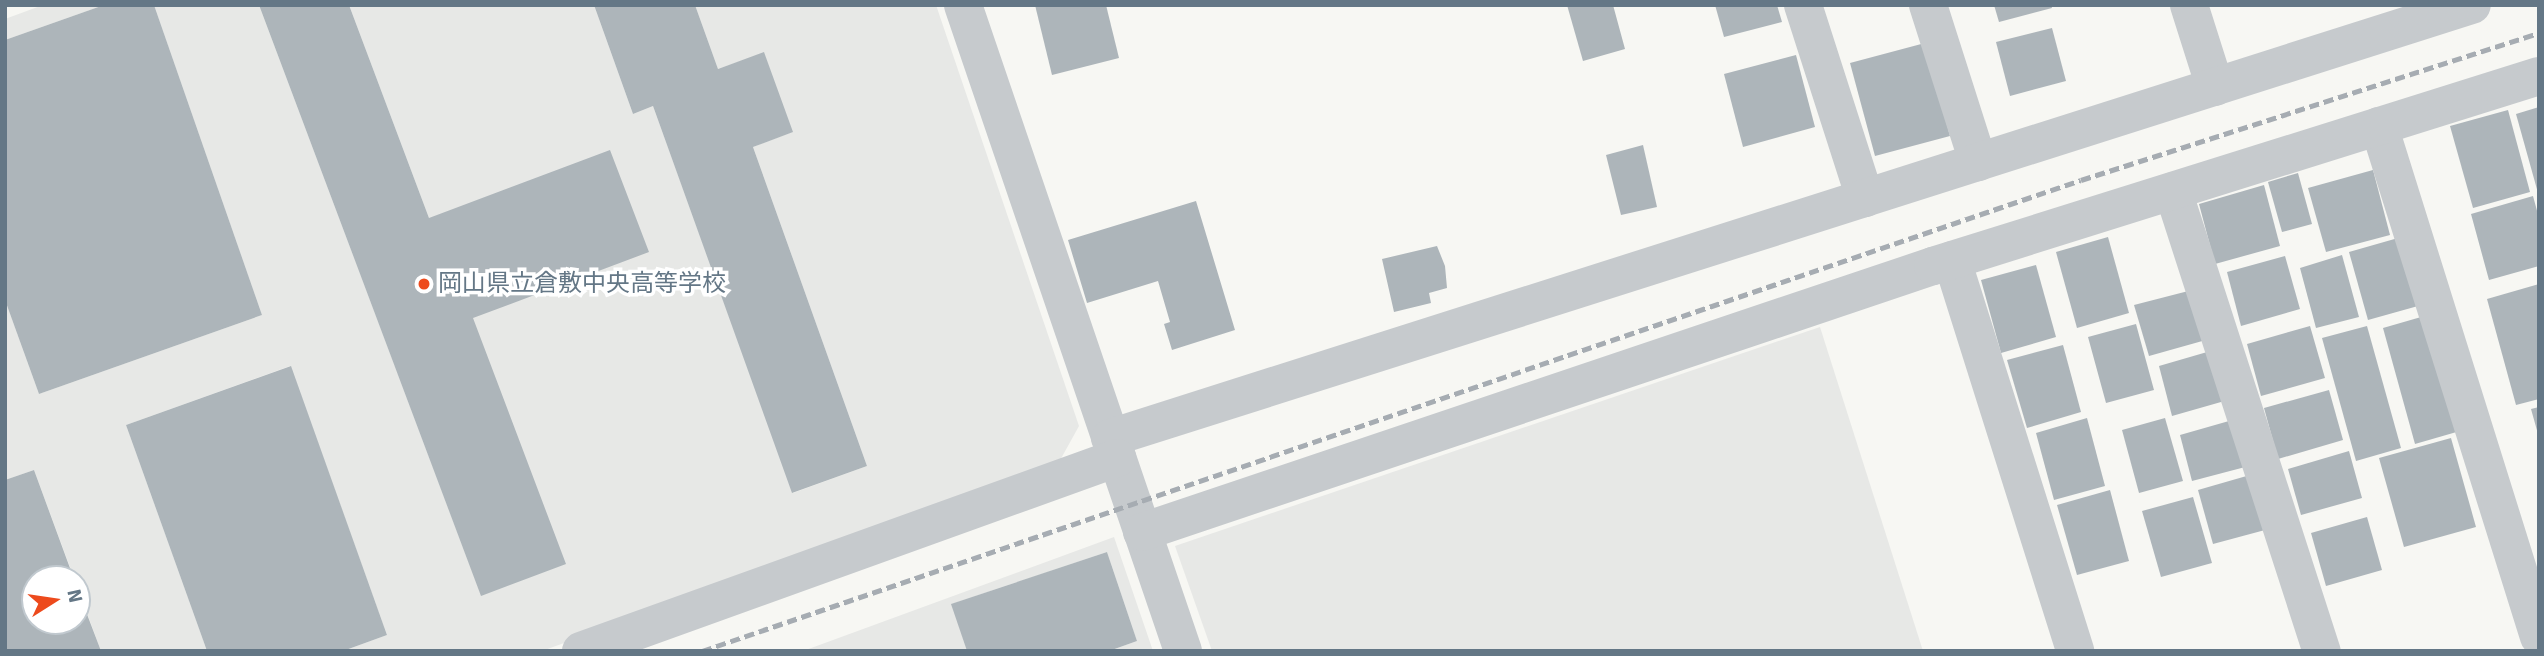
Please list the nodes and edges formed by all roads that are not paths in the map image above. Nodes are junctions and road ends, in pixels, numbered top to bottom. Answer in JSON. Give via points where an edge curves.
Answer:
{"nodes":[{"id":1,"x":963,"y":5,"type":"edge"},
{"id":2,"x":1803,"y":5,"type":"edge"},
{"id":3,"x":1928,"y":5,"type":"edge"},
{"id":4,"x":2189,"y":5,"type":"edge"},
{"id":5,"x":2472,"y":5,"type":"edge"},
{"id":6,"x":2539,"y":76,"type":"edge"},
{"id":7,"x":2215,"y":87,"type":"junction"},
{"id":8,"x":2379,"y":126,"type":"junction"},
{"id":9,"x":1978,"y":162,"type":"junction"},
{"id":10,"x":2172,"y":191,"type":"junction"},
{"id":11,"x":1865,"y":198,"type":"junction"},
{"id":12,"x":1952,"y":260,"type":"junction"},
{"id":13,"x":1113,"y":448,"type":"junction"},
{"id":14,"x":1142,"y":532,"type":"junction"},
{"id":15,"x":2539,"y":639,"type":"edge"},
{"id":16,"x":581,"y":651,"type":"edge"},
{"id":17,"x":1183,"y":651,"type":"edge"},
{"id":18,"x":2075,"y":651,"type":"edge"},
{"id":19,"x":2322,"y":651,"type":"edge"},
{"id":20,"x":2514,"y":651,"type":"edge"}],
"edges":[{"from":1,"to":13,"type":"street"},
{"from":2,"to":11,"type":"street"},
{"from":3,"to":9,"type":"street"},
{"from":4,"to":7,"type":"street"},
{"from":5,"to":7,"type":"street"},
{"from":6,"to":8,"type":"street"},
{"from":7,"to":9,"type":"street"},
{"from":8,"to":10,"type":"street"},
{"from":8,"to":15,"type":"street"},
{"from":9,"to":11,"type":"street"},
{"from":10,"to":12,"type":"street"},
{"from":10,"to":19,"type":"street"},
{"from":11,"to":13,"type":"street"},
{"from":12,"to":14,"type":"street"},
{"from":12,"to":18,"type":"street"},
{"from":13,"to":14,"type":"street"},
{"from":13,"to":16,"type":"street"},
{"from":14,"to":17,"type":"street"},
{"from":15,"to":20,"type":"street"}]}
